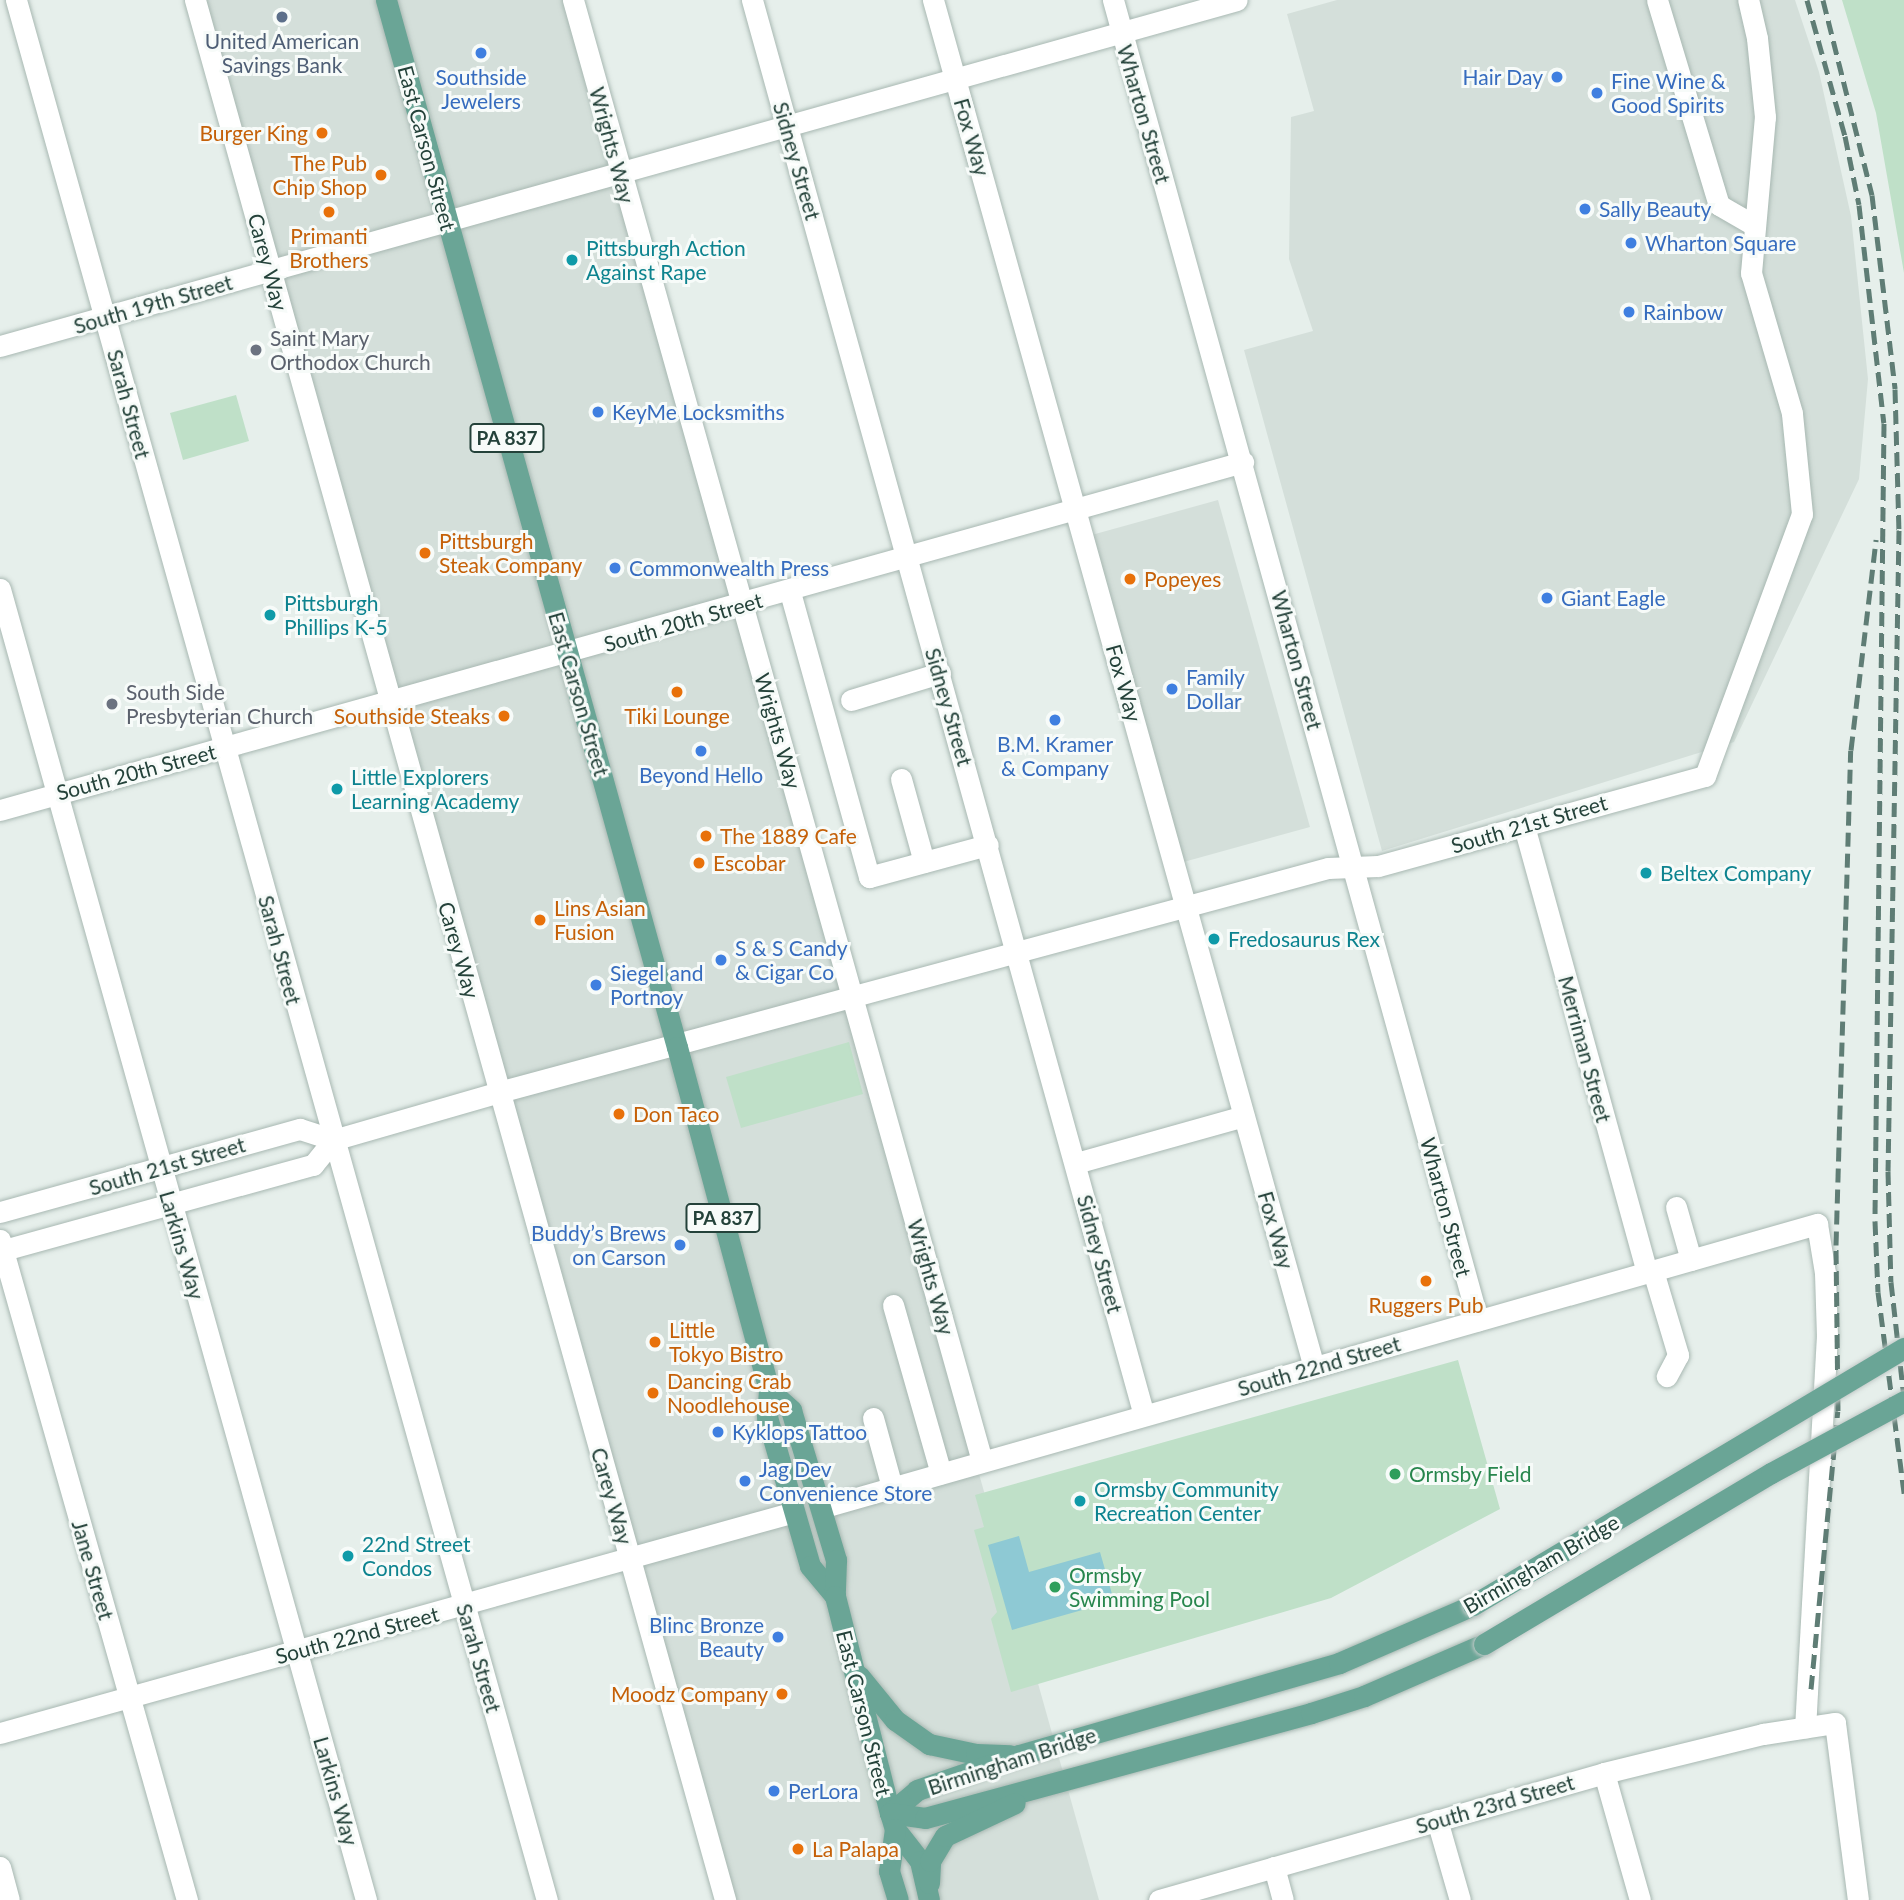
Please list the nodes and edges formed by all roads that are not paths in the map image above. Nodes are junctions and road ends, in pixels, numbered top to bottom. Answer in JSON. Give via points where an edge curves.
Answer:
{"nodes":[{"id":1,"x":195,"y":0,"type":"edge"},
{"id":2,"x":386,"y":0,"type":"edge"},
{"id":3,"x":573,"y":0,"type":"edge"},
{"id":4,"x":752,"y":0,"type":"edge"},
{"id":5,"x":933,"y":0,"type":"edge"},
{"id":6,"x":1113,"y":0,"type":"edge"},
{"id":7,"x":1237,"y":0,"type":"edge"},
{"id":8,"x":1657,"y":0,"type":"edge"},
{"id":9,"x":1748,"y":0,"type":"edge"},
{"id":10,"x":12,"y":13,"type":"edge"},
{"id":11,"x":1122,"y":34,"type":"junction"},
{"id":12,"x":955,"y":78,"type":"junction"},
{"id":13,"x":787,"y":126,"type":"junction"},
{"id":14,"x":620,"y":173,"type":"junction"},
{"id":15,"x":447,"y":222,"type":"junction"},
{"id":16,"x":1753,"y":225,"type":"junction"},
{"id":17,"x":271,"y":270,"type":"junction"},
{"id":18,"x":106,"y":318,"type":"junction"},
{"id":19,"x":0,"y":346,"type":"edge"},
{"id":20,"x":1243,"y":463,"type":"junction"},
{"id":21,"x":1076,"y":511,"type":"junction"},
{"id":22,"x":908,"y":559,"type":"junction"},
{"id":23,"x":0,"y":589,"type":"edge"},
{"id":24,"x":790,"y":592,"type":"junction"},
{"id":25,"x":743,"y":605,"type":"junction"},
{"id":26,"x":568,"y":654,"type":"junction"},
{"id":27,"x":940,"y":673,"type":"junction"},
{"id":28,"x":851,"y":699,"type":"dead end"},
{"id":29,"x":390,"y":702,"type":"junction"},
{"id":30,"x":225,"y":748,"type":"junction"},
{"id":31,"x":901,"y":779,"type":"dead end"},
{"id":32,"x":58,"y":794,"type":"junction"},
{"id":33,"x":0,"y":810,"type":"edge"},
{"id":34,"x":1524,"y":826,"type":"junction"},
{"id":35,"x":988,"y":845,"type":"junction"},
{"id":36,"x":923,"y":862,"type":"junction"},
{"id":37,"x":1353,"y":867,"type":"junction"},
{"id":38,"x":1186,"y":907,"type":"junction"},
{"id":39,"x":1018,"y":953,"type":"junction"},
{"id":40,"x":853,"y":998,"type":"junction"},
{"id":41,"x":677,"y":1047,"type":"junction"},
{"id":42,"x":499,"y":1092,"type":"junction"},
{"id":43,"x":1244,"y":1116,"type":"junction"},
{"id":44,"x":333,"y":1140,"type":"junction"},
{"id":45,"x":1076,"y":1163,"type":"junction"},
{"id":46,"x":161,"y":1168,"type":"junction"},
{"id":47,"x":170,"y":1205,"type":"junction"},
{"id":48,"x":1676,"y":1207,"type":"dead end"},
{"id":49,"x":0,"y":1212,"type":"edge"},
{"id":50,"x":1,"y":1247,"type":"edge"},
{"id":51,"x":1691,"y":1260,"type":"junction"},
{"id":52,"x":1650,"y":1272,"type":"junction"},
{"id":53,"x":893,"y":1305,"type":"dead end"},
{"id":54,"x":1478,"y":1321,"type":"junction"},
{"id":55,"x":1904,"y":1348,"type":"edge"},
{"id":56,"x":1314,"y":1367,"type":"junction"},
{"id":57,"x":1667,"y":1376,"type":"dead end"},
{"id":58,"x":769,"y":1390,"type":"junction"},
{"id":59,"x":1904,"y":1401,"type":"edge"},
{"id":60,"x":1144,"y":1415,"type":"junction"},
{"id":61,"x":873,"y":1418,"type":"dead end"},
{"id":62,"x":982,"y":1461,"type":"junction"},
{"id":63,"x":941,"y":1473,"type":"junction"},
{"id":64,"x":892,"y":1487,"type":"junction"},
{"id":65,"x":821,"y":1508,"type":"junction"},
{"id":66,"x":794,"y":1512,"type":"junction"},
{"id":67,"x":629,"y":1556,"type":"junction"},
{"id":68,"x":835,"y":1596,"type":"junction"},
{"id":69,"x":464,"y":1606,"type":"junction"},
{"id":70,"x":297,"y":1651,"type":"junction"},
{"id":71,"x":851,"y":1664,"type":"junction"},
{"id":72,"x":130,"y":1698,"type":"junction"},
{"id":73,"x":1805,"y":1727,"type":"junction"},
{"id":74,"x":0,"y":1733,"type":"edge"},
{"id":75,"x":1019,"y":1755,"type":"junction"},
{"id":76,"x":1604,"y":1773,"type":"junction"},
{"id":77,"x":1031,"y":1792,"type":"junction"},
{"id":78,"x":1437,"y":1819,"type":"junction"},
{"id":79,"x":892,"y":1821,"type":"junction"},
{"id":80,"x":0,"y":1867,"type":"edge"},
{"id":81,"x":1274,"y":1867,"type":"junction"},
{"id":82,"x":928,"y":1898,"type":"edge"},
{"id":83,"x":9,"y":1900,"type":"edge"},
{"id":84,"x":187,"y":1900,"type":"edge"},
{"id":85,"x":366,"y":1900,"type":"edge"},
{"id":86,"x":547,"y":1900,"type":"edge"},
{"id":87,"x":725,"y":1900,"type":"edge"},
{"id":88,"x":898,"y":1900,"type":"edge"},
{"id":89,"x":1159,"y":1900,"type":"edge"},
{"id":90,"x":1283,"y":1900,"type":"edge"},
{"id":91,"x":1460,"y":1900,"type":"edge"},
{"id":92,"x":1640,"y":1900,"type":"edge"},
{"id":93,"x":1858,"y":1900,"type":"edge"}],
"edges":[{"from":1,"to":17,"type":"street","name":"Carey Way"},
{"from":2,"to":15,"type":"main road","name":"East Carson Street","number":"PA 837"},
{"from":3,"to":14,"type":"street","name":"Wrights Way"},
{"from":4,"to":13,"type":"street","name":"Sidney Street"},
{"from":5,"to":12,"type":"street","name":"Fox Way"},
{"from":6,"to":11,"type":"street","name":"Wharton Street"},
{"from":7,"to":11,"type":"street","name":"South 19th Street"},
{"from":8,"to":16,"type":"street","via":[[1719,205]]},
{"from":9,"to":16,"type":"street","via":[[1765,117]]},
{"from":10,"to":18,"type":"street","name":"Sarah Street"},
{"from":11,"to":12,"type":"street","name":"South 19th Street"},
{"from":11,"to":20,"type":"street","name":"Wharton Street"},
{"from":12,"to":13,"type":"street","name":"South 19th Street"},
{"from":12,"to":21,"type":"street","name":"Fox Way"},
{"from":13,"to":14,"type":"street","name":"South 19th Street"},
{"from":13,"to":22,"type":"street","name":"Sidney Street"},
{"from":14,"to":15,"type":"street","name":"South 19th Street"},
{"from":14,"to":25,"type":"street","name":"Wrights Way"},
{"from":15,"to":17,"type":"street","name":"South 19th Street"},
{"from":15,"to":26,"type":"main road","name":"East Carson Street","number":"PA 837"},
{"from":16,"to":34,"type":"street","name":"South 21st Street","via":[[1751,273],[1792,413],[1802,514],[1705,776]]},
{"from":17,"to":18,"type":"street","name":"South 19th Street"},
{"from":17,"to":29,"type":"street","name":"Carey Way"},
{"from":18,"to":19,"type":"street","name":"South 19th Street"},
{"from":18,"to":30,"type":"street","name":"Sarah Street"},
{"from":20,"to":21,"type":"street","name":"South 20th Street"},
{"from":20,"to":37,"type":"street","name":"Wharton Street"},
{"from":21,"to":22,"type":"street","name":"South 20th Street"},
{"from":21,"to":38,"type":"street","name":"Fox Way"},
{"from":22,"to":24,"type":"street","name":"South 20th Street"},
{"from":22,"to":27,"type":"street","name":"Sidney Street"},
{"from":23,"to":32,"type":"street","name":"Larkins Way"},
{"from":24,"to":25,"type":"street","name":"South 20th Street"},
{"from":24,"to":36,"type":"street","via":[[869,877]]},
{"from":25,"to":26,"type":"street","name":"South 20th Street"},
{"from":25,"to":40,"type":"street","name":"Wrights Way"},
{"from":26,"to":29,"type":"street","name":"South 20th Street"},
{"from":26,"to":41,"type":"main road","name":"East Carson Street","number":"PA 837"},
{"from":27,"to":28,"type":"street"},
{"from":27,"to":35,"type":"street","name":"Sidney Street"},
{"from":29,"to":30,"type":"street","name":"South 20th Street"},
{"from":29,"to":42,"type":"street","name":"Carey Way"},
{"from":30,"to":32,"type":"street","name":"South 20th Street"},
{"from":30,"to":44,"type":"street","name":"Sarah Street"},
{"from":31,"to":36,"type":"street"},
{"from":32,"to":33,"type":"street","name":"South 20th Street"},
{"from":32,"to":46,"type":"street","name":"Larkins Way"},
{"from":34,"to":37,"type":"street","name":"South 21st Street","via":[[1378,866]]},
{"from":34,"to":52,"type":"street","name":"Merriman Street"},
{"from":35,"to":36,"type":"street"},
{"from":35,"to":39,"type":"street","name":"Sidney Street"},
{"from":37,"to":38,"type":"street","name":"South 21st Street","via":[[1328,868]]},
{"from":37,"to":54,"type":"street","name":"Wharton Street"},
{"from":38,"to":39,"type":"street","name":"South 21st Street"},
{"from":38,"to":43,"type":"street","name":"Fox Way"},
{"from":39,"to":40,"type":"street","name":"South 21st Street"},
{"from":39,"to":45,"type":"street","name":"Sidney Street"},
{"from":40,"to":41,"type":"street","name":"South 21st Street"},
{"from":40,"to":62,"type":"street","name":"Wrights Way"},
{"from":41,"to":42,"type":"street","name":"South 21st Street"},
{"from":41,"to":58,"type":"main road","name":"East Carson Street","number":"PA 837"},
{"from":42,"to":44,"type":"street","name":"South 21st Street"},
{"from":42,"to":67,"type":"street","name":"Carey Way"},
{"from":43,"to":45,"type":"street"},
{"from":43,"to":56,"type":"street","name":"Fox Way"},
{"from":44,"to":46,"type":"street","name":"South 21st Street","via":[[300,1129]]},
{"from":44,"to":47,"type":"street","name":"South 21st Street","via":[[313,1165]]},
{"from":44,"to":69,"type":"street","name":"Sarah Street"},
{"from":45,"to":60,"type":"street","name":"Sidney Street"},
{"from":46,"to":47,"type":"street","name":"Larkins Way"},
{"from":46,"to":49,"type":"street","name":"South 21st Street"},
{"from":47,"to":50,"type":"street","name":"South 21st Street"},
{"from":47,"to":70,"type":"street","name":"Larkins Way"},
{"from":48,"to":51,"type":"street"},
{"from":50,"to":72,"type":"street","name":"Jane Street"},
{"from":51,"to":52,"type":"street","name":"South 22nd Street"},
{"from":51,"to":73,"type":"street","name":"South 22nd Street","via":[[1817,1224],[1825,1273],[1827,1335]]},
{"from":52,"to":54,"type":"street","name":"South 22nd Street"},
{"from":52,"to":57,"type":"street","name":"Merriman Street","via":[[1678,1355]]},
{"from":53,"to":63,"type":"street"},
{"from":54,"to":56,"type":"street","name":"South 22nd Street"},
{"from":55,"to":75,"type":"main road","name":"Birmingham Bridge","bridge":true,"via":[[1473,1605],[1339,1663]]},
{"from":56,"to":60,"type":"street","name":"South 22nd Street"},
{"from":58,"to":65,"type":"main road","name":"East Carson Street","number":"PA 837","via":[[791,1410]]},
{"from":58,"to":66,"type":"main road","name":"East Carson Street","number":"PA 837","via":[[767,1417]]},
{"from":59,"to":77,"type":"main road","name":"Birmingham Bridge","bridge":true,"via":[[1771,1473],[1484,1644],[1354,1699]]},
{"from":60,"to":62,"type":"street","name":"South 22nd Street"},
{"from":61,"to":64,"type":"street"},
{"from":62,"to":63,"type":"street","name":"South 22nd Street"},
{"from":63,"to":64,"type":"street","name":"South 22nd Street"},
{"from":64,"to":65,"type":"street","name":"South 22nd Street"},
{"from":65,"to":68,"type":"main road","name":"East Carson Street","number":"PA 837","via":[[836,1560]]},
{"from":66,"to":67,"type":"street","name":"South 22nd Street"},
{"from":66,"to":68,"type":"main road","name":"East Carson Street","number":"PA 837","via":[[810,1566]]},
{"from":67,"to":69,"type":"street","name":"South 22nd Street"},
{"from":67,"to":87,"type":"street","name":"Carey Way"},
{"from":68,"to":71,"type":"main road","name":"East Carson Street","number":"PA 837"},
{"from":69,"to":70,"type":"street","name":"South 22nd Street"},
{"from":69,"to":86,"type":"street","name":"Sarah Street"},
{"from":70,"to":72,"type":"street","name":"South 22nd Street"},
{"from":70,"to":85,"type":"street","name":"Larkins Way"},
{"from":71,"to":75,"type":"main road","via":[[880,1705],[929,1744],[976,1754]]},
{"from":71,"to":79,"type":"main road","name":"East Carson Street","number":"PA 837"},
{"from":72,"to":74,"type":"street","name":"South 22nd Street"},
{"from":72,"to":84,"type":"street","name":"Jane Street"},
{"from":73,"to":76,"type":"street","name":"South 23rd Street"},
{"from":73,"to":93,"type":"street","name":"South 23rd Street","via":[[1835,1723]]},
{"from":75,"to":79,"type":"main road","name":"Birmingham Bridge","via":[[918,1790]]},
{"from":76,"to":78,"type":"street","name":"South 23rd Street"},
{"from":76,"to":92,"type":"street"},
{"from":77,"to":79,"type":"main road","name":"Birmingham Bridge","via":[[925,1818]]},
{"from":77,"to":82,"type":"main road","via":[[997,1814],[945,1836],[930,1861]]},
{"from":78,"to":81,"type":"street","name":"South 23rd Street"},
{"from":78,"to":91,"type":"street"},
{"from":79,"to":82,"type":"main road","name":"East Carson Street","via":[[920,1861]]},
{"from":79,"to":88,"type":"main road","name":"East Carson Street","number":"PA 837","via":[[890,1871]]},
{"from":80,"to":83,"type":"street"},
{"from":81,"to":89,"type":"street","name":"South 23rd Street"},
{"from":81,"to":90,"type":"street"}]}
